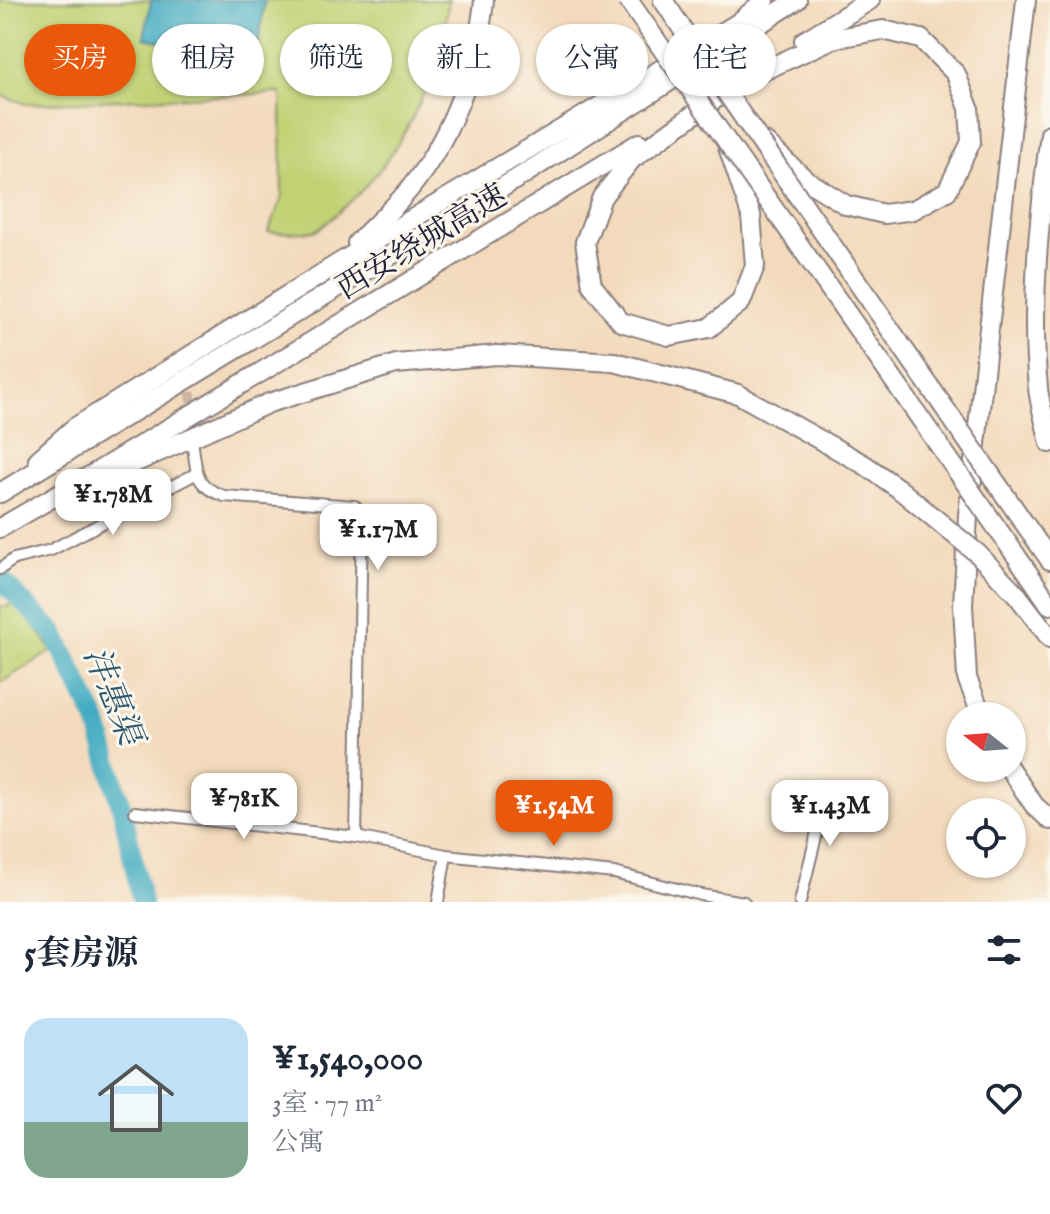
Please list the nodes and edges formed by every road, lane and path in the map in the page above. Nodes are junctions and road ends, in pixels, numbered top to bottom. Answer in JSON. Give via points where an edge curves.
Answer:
{"nodes":[{"id":1,"x":484,"y":0,"type":"edge"},
{"id":2,"x":628,"y":0,"type":"edge"},
{"id":3,"x":663,"y":0,"type":"edge"},
{"id":4,"x":671,"y":0,"type":"edge"},
{"id":5,"x":765,"y":0,"type":"edge"},
{"id":6,"x":797,"y":0,"type":"edge"},
{"id":7,"x":870,"y":0,"type":"edge"},
{"id":8,"x":1026,"y":0,"type":"edge"},
{"id":9,"x":679,"y":24,"type":"edge"},
{"id":10,"x":681,"y":24,"type":"edge"},
{"id":11,"x":776,"y":59,"type":"edge"},
{"id":12,"x":776,"y":65,"type":"edge"},
{"id":13,"x":716,"y":96,"type":"edge"},
{"id":14,"x":720,"y":96,"type":"edge"},
{"id":15,"x":729,"y":96,"type":"edge"},
{"id":16,"x":753,"y":131,"type":"junction"},
{"id":17,"x":1050,"y":134,"type":"edge"},
{"id":18,"x":726,"y":140,"type":"junction"},
{"id":19,"x":339,"y":263,"type":"junction"},
{"id":20,"x":1050,"y":443,"type":"edge"},
{"id":21,"x":193,"y":447,"type":"tunnel mouth"},
{"id":22,"x":197,"y":473,"type":"junction"},
{"id":23,"x":0,"y":493,"type":"edge"},
{"id":24,"x":8,"y":523,"type":"edge"},
{"id":25,"x":1050,"y":560,"type":"edge"},
{"id":26,"x":0,"y":569,"type":"edge"},
{"id":27,"x":1050,"y":605,"type":"edge"},
{"id":28,"x":1050,"y":638,"type":"edge"},
{"id":29,"x":976,"y":702,"type":"edge"},
{"id":30,"x":1018,"y":782,"type":"edge"},
{"id":31,"x":828,"y":787,"type":"dead end"},
{"id":32,"x":135,"y":812,"type":"dead end"},
{"id":33,"x":1050,"y":820,"type":"edge"},
{"id":34,"x":356,"y":837,"type":"junction"},
{"id":35,"x":446,"y":855,"type":"junction"},
{"id":36,"x":438,"y":902,"type":"edge"},
{"id":37,"x":744,"y":902,"type":"edge"},
{"id":38,"x":800,"y":902,"type":"edge"}],
"edges":[{"from":1,"to":19,"type":"highway","via":[[471,75],[438,145],[403,196]]},
{"from":2,"to":18,"type":"highway","bridge":true},
{"from":3,"to":9,"type":"highway"},
{"from":4,"to":10,"type":"highway"},
{"from":5,"to":19,"type":"highway","via":[[738,23]]},
{"from":6,"to":23,"type":"highway","name":"西安绕城高速","via":[[513,181]]},
{"from":7,"to":11,"type":"highway","name":"西安绕城高速"},
{"from":8,"to":29,"type":"highway","via":[[968,515],[963,605],[967,678]]},
{"from":12,"to":16,"type":"highway","bridge":true,"via":[[832,39],[883,30],[921,39],[956,74],[969,108],[971,142],[947,191],[913,210],[884,214],[846,205],[806,180]]},
{"from":13,"to":24,"type":"highway","name":"西安绕城高速"},
{"from":14,"to":18,"type":"highway","bridge":true,"via":[[632,159],[602,197],[585,242],[592,285],[621,322],[669,336],[709,328],[741,302],[755,266],[751,215]]},
{"from":15,"to":16,"type":"highway","bridge":true},
{"from":16,"to":25,"type":"highway","bridge":true},
{"from":17,"to":20,"type":"highway","via":[[1038,221],[1037,303],[1038,389]]},
{"from":18,"to":27,"type":"highway","bridge":true},
{"from":19,"to":23,"type":"highway","via":[[74,428]]},
{"from":21,"to":22,"type":"street"},
{"from":22,"to":26,"type":"street","via":[[51,550],[14,559]]},
{"from":22,"to":34,"type":"street","via":[[203,487],[224,496],[355,506],[362,524]]},
{"from":24,"to":28,"type":"highway","bridge":true,"via":[[269,403],[396,364],[497,355],[614,362],[738,394],[865,465],[978,554]]},
{"from":30,"to":33,"type":"highway"},
{"from":31,"to":38,"type":"street"},
{"from":32,"to":34,"type":"street"},
{"from":34,"to":35,"type":"street"},
{"from":35,"to":36,"type":"street"},
{"from":35,"to":37,"type":"street","via":[[614,873]]}]}
